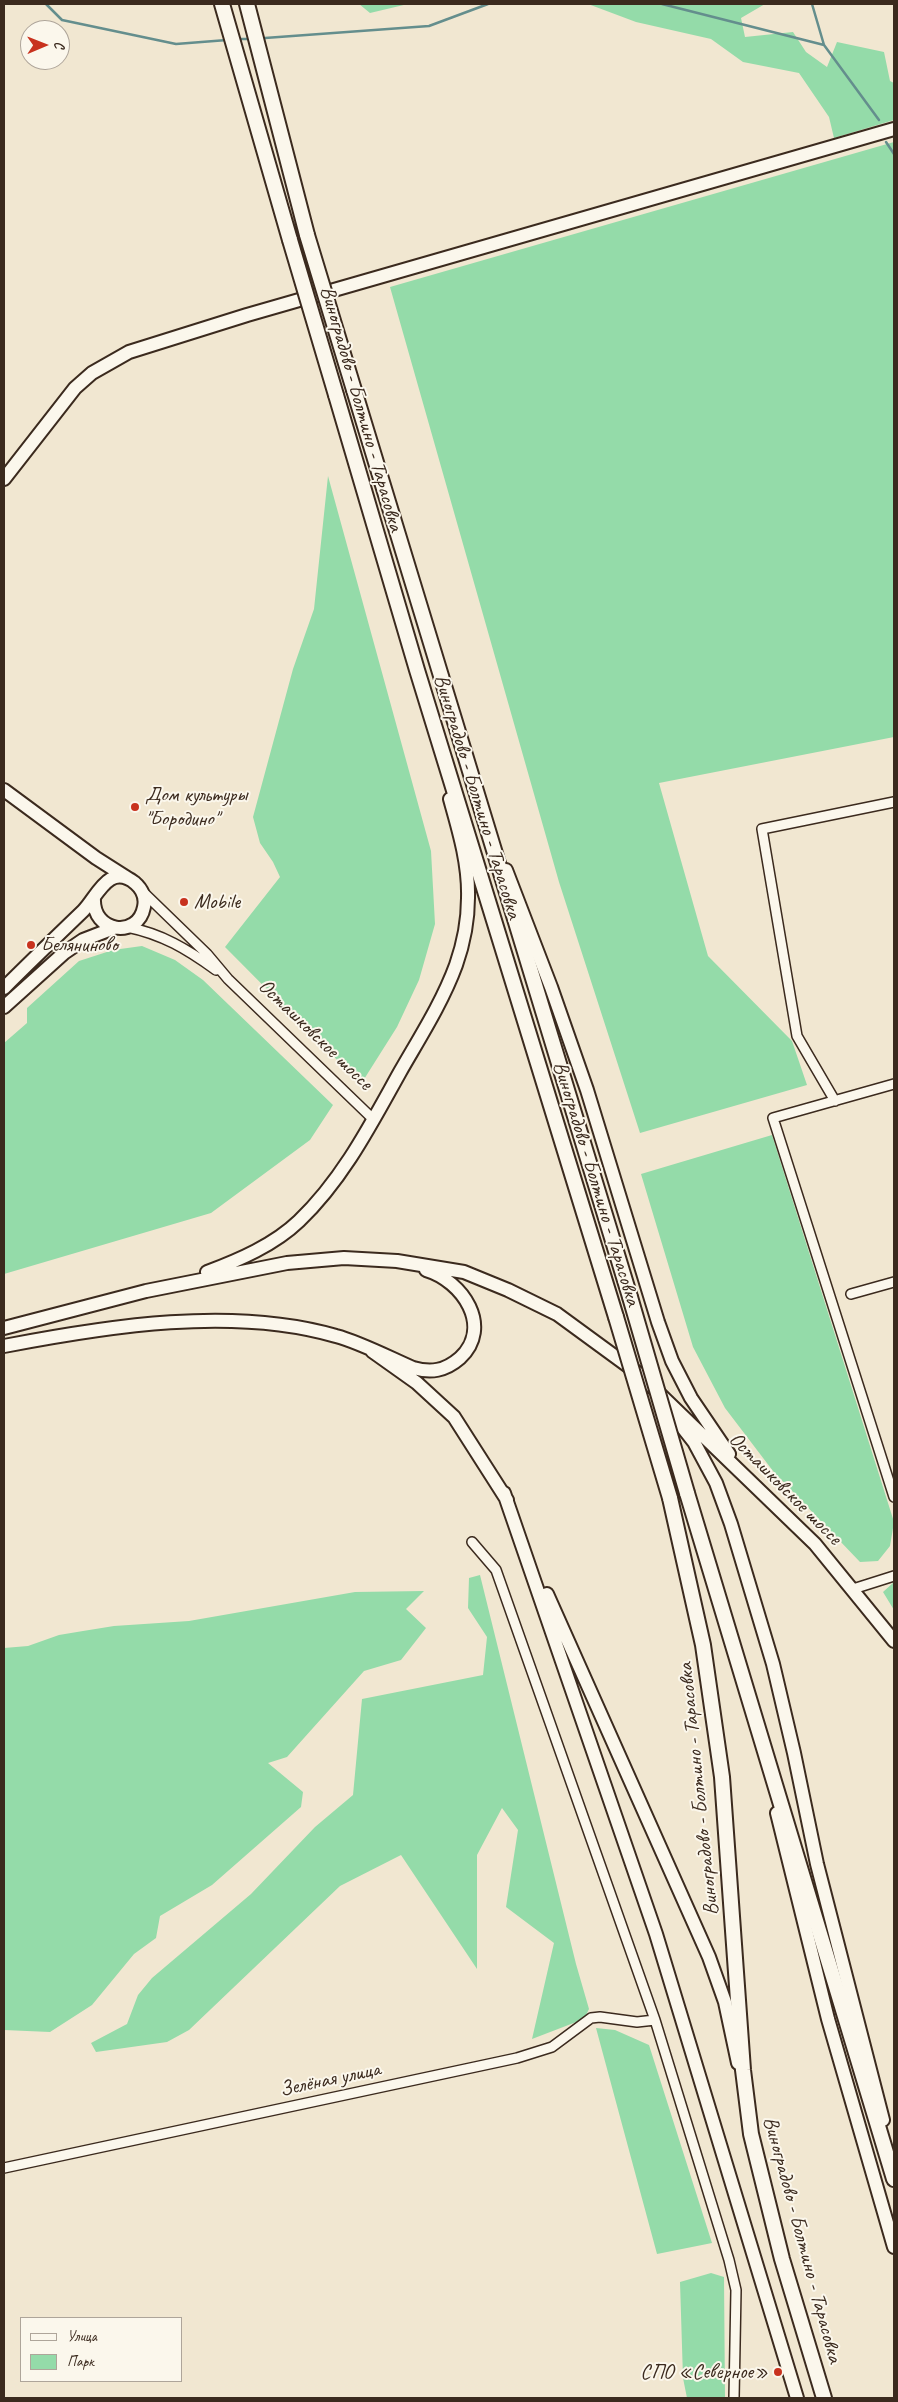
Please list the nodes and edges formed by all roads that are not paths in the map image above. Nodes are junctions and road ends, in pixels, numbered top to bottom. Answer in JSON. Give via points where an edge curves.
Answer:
{"nodes":[{"id":1,"x":222,"y":4,"type":"edge"},
{"id":2,"x":247,"y":4,"type":"edge"},
{"id":3,"x":894,"y":130,"type":"edge"},
{"id":4,"x":4,"y":479,"type":"edge"},
{"id":5,"x":417,"y":670,"type":"junction"},
{"id":6,"x":4,"y":790,"type":"edge"},
{"id":7,"x":894,"y":802,"type":"edge"},
{"id":8,"x":480,"y":803,"type":"junction"},
{"id":9,"x":96,"y":858,"type":"junction"},
{"id":10,"x":135,"y":885,"type":"junction"},
{"id":11,"x":97,"y":892,"type":"junction"},
{"id":12,"x":120,"y":927,"type":"junction"},
{"id":13,"x":228,"y":979,"type":"junction"},
{"id":14,"x":4,"y":988,"type":"edge"},
{"id":15,"x":4,"y":1007,"type":"edge"},
{"id":16,"x":894,"y":1084,"type":"edge"},
{"id":17,"x":835,"y":1101,"type":"junction"},
{"id":18,"x":374,"y":1119,"type":"junction"},
{"id":19,"x":397,"y":1261,"type":"junction"},
{"id":20,"x":894,"y":1282,"type":"edge"},
{"id":21,"x":169,"y":1286,"type":"junction"},
{"id":22,"x":851,"y":1294,"type":"dead end"},
{"id":23,"x":4,"y":1328,"type":"edge"},
{"id":24,"x":4,"y":1346,"type":"edge"},
{"id":25,"x":372,"y":1351,"type":"junction"},
{"id":26,"x":651,"y":1385,"type":"junction"},
{"id":27,"x":745,"y":1476,"type":"junction"},
{"id":28,"x":504,"y":1494,"type":"junction"},
{"id":29,"x":894,"y":1497,"type":"edge"},
{"id":30,"x":472,"y":1542,"type":"dead end"},
{"id":31,"x":894,"y":1576,"type":"edge"},
{"id":32,"x":853,"y":1589,"type":"junction"},
{"id":33,"x":894,"y":1641,"type":"edge"},
{"id":34,"x":745,"y":1682,"type":"junction"},
{"id":35,"x":655,"y":2020,"type":"junction"},
{"id":36,"x":751,"y":2134,"type":"junction"},
{"id":37,"x":894,"y":2164,"type":"edge"},
{"id":38,"x":4,"y":2168,"type":"edge"},
{"id":39,"x":894,"y":2179,"type":"edge"},
{"id":40,"x":894,"y":2247,"type":"edge"},
{"id":41,"x":734,"y":2398,"type":"edge"},
{"id":42,"x":797,"y":2398,"type":"edge"},
{"id":43,"x":824,"y":2398,"type":"edge"}],
"edges":[{"from":1,"to":5,"type":"main road","name":"Виноградово - Болтино - Тарасовка","bridge":true},
{"from":2,"to":8,"type":"main road","name":"Виноградово - Болтино - Тарасовка","bridge":true,"via":[[308,235]]},
{"from":3,"to":4,"type":"main road","via":[[247,315],[129,352],[92,373],[75,388]]},
{"from":5,"to":18,"type":"main road","via":[[465,856],[468,898],[456,964],[438,1006]]},
{"from":5,"to":36,"type":"main road","name":"Виноградово - Болтино - Тарасовка","bridge":true,"via":[[670,1498],[704,1645],[722,1777],[743,2070]]},
{"from":6,"to":9,"type":"main road"},
{"from":7,"to":17,"type":"street","via":[[762,829],[797,1036]]},
{"from":8,"to":27,"type":"main road","via":[[587,1090],[672,1361],[691,1398]]},
{"from":8,"to":34,"type":"main road","name":"Виноградово - Болтино - Тарасовка","bridge":true},
{"from":9,"to":10,"type":"main road","via":[[118,870]]},
{"from":9,"to":11,"type":"main road","via":[[101,873]]},
{"from":10,"to":11,"type":"main road","via":[[118,878],[106,881]]},
{"from":10,"to":12,"type":"main road","via":[[143,895],[144,908],[138,920]]},
{"from":10,"to":13,"type":"street","name":"Осташковское шоссе","via":[[207,954]]},
{"from":11,"to":12,"type":"main road","via":[[98,917],[102,922]]},
{"from":11,"to":14,"type":"main road"},
{"from":12,"to":13,"type":"street","name":"Осташковское шоссе","via":[[158,934],[173,941]]},
{"from":12,"to":15,"type":"main road","via":[[83,940],[64,953]]},
{"from":13,"to":18,"type":"street","name":"Осташковское шоссе"},
{"from":16,"to":17,"type":"street"},
{"from":17,"to":29,"type":"street","via":[[773,1118]]},
{"from":18,"to":21,"type":"main road","via":[[324,1196],[297,1223],[266,1246]]},
{"from":19,"to":21,"type":"main road","via":[[344,1258],[287,1263]]},
{"from":19,"to":25,"type":"main road","via":[[432,1272],[455,1287],[467,1301],[474,1317],[474,1338],[469,1350],[442,1370],[413,1368]]},
{"from":19,"to":26,"type":"main road","name":"Осташковское шоссе","via":[[464,1272],[508,1290],[556,1314]]},
{"from":20,"to":22,"type":"street"},
{"from":21,"to":23,"type":"main road"},
{"from":24,"to":25,"type":"main road","via":[[80,1331],[178,1322],[271,1322],[337,1336]]},
{"from":25,"to":28,"type":"main road","via":[[417,1383],[454,1417]]},
{"from":26,"to":27,"type":"main road","name":"Осташковское шоссе"},
{"from":26,"to":37,"type":"main road","via":[[694,1442],[716,1483],[731,1524],[773,1664],[817,1864]]},
{"from":27,"to":32,"type":"main road","name":"Осташковское шоссе","via":[[815,1544]]},
{"from":28,"to":36,"type":"main road","via":[[709,1957],[725,2002]]},
{"from":28,"to":42,"type":"main road","via":[[656,1934]]},
{"from":30,"to":35,"type":"street","via":[[496,1570]]},
{"from":31,"to":32,"type":"street"},
{"from":32,"to":33,"type":"main road","name":"Осташковское шоссе"},
{"from":34,"to":39,"type":"main road","name":"Виноградово - Болтино - Тарасовка"},
{"from":34,"to":40,"type":"main road","via":[[828,2019]]},
{"from":35,"to":38,"type":"street","name":"Зелёная улица","via":[[637,2022],[591,2018],[552,2047],[517,2058]]},
{"from":35,"to":41,"type":"street","via":[[736,2290]]},
{"from":36,"to":43,"type":"main road","name":"Виноградово - Болтино - Тарасовка","via":[[782,2259]]}]}
